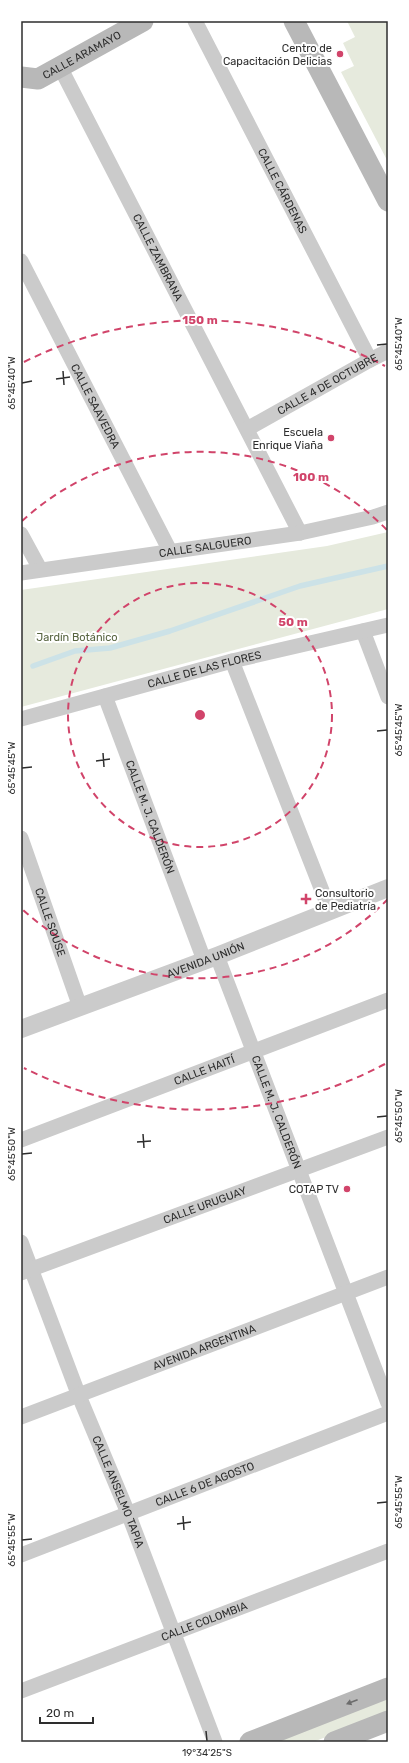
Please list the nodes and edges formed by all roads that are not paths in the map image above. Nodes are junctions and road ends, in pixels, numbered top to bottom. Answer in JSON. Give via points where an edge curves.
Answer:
{"nodes":[{"id":1,"x":195,"y":21,"type":"edge"},
{"id":2,"x":294,"y":21,"type":"edge"},
{"id":3,"x":139,"y":22,"type":"edge"},
{"id":4,"x":60,"y":67,"type":"junction"},
{"id":5,"x":27,"y":82,"type":"edge"},
{"id":6,"x":388,"y":200,"type":"edge"},
{"id":7,"x":21,"y":261,"type":"edge"},
{"id":8,"x":388,"y":352,"type":"edge"},
{"id":9,"x":370,"y":360,"type":"junction"},
{"id":10,"x":247,"y":429,"type":"junction"},
{"id":11,"x":388,"y":512,"type":"edge"},
{"id":12,"x":300,"y":533,"type":"junction"},
{"id":13,"x":21,"y":534,"type":"edge"},
{"id":14,"x":170,"y":551,"type":"junction"},
{"id":15,"x":40,"y":569,"type":"junction"},
{"id":16,"x":21,"y":572,"type":"edge"},
{"id":17,"x":388,"y":625,"type":"edge"},
{"id":18,"x":363,"y":630,"type":"junction"},
{"id":19,"x":232,"y":661,"type":"junction"},
{"id":20,"x":105,"y":696,"type":"junction"},
{"id":21,"x":388,"y":697,"type":"edge"},
{"id":22,"x":21,"y":719,"type":"edge"},
{"id":23,"x":21,"y":838,"type":"edge"},
{"id":24,"x":388,"y":888,"type":"edge"},
{"id":25,"x":330,"y":911,"type":"junction"},
{"id":26,"x":211,"y":958,"type":"junction"},
{"id":27,"x":388,"y":1000,"type":"edge"},
{"id":28,"x":80,"y":1007,"type":"junction"},
{"id":29,"x":21,"y":1029,"type":"edge"},
{"id":30,"x":255,"y":1052,"type":"junction"},
{"id":31,"x":388,"y":1137,"type":"edge"},
{"id":32,"x":21,"y":1140,"type":"edge"},
{"id":33,"x":300,"y":1170,"type":"junction"},
{"id":34,"x":21,"y":1242,"type":"edge"},
{"id":35,"x":26,"y":1271,"type":"edge"},
{"id":36,"x":388,"y":1277,"type":"edge"},
{"id":37,"x":346,"y":1293,"type":"junction"},
{"id":38,"x":79,"y":1396,"type":"junction"},
{"id":39,"x":388,"y":1403,"type":"edge"},
{"id":40,"x":388,"y":1413,"type":"edge"},
{"id":41,"x":21,"y":1417,"type":"edge"},
{"id":42,"x":128,"y":1513,"type":"junction"},
{"id":43,"x":388,"y":1551,"type":"edge"},
{"id":44,"x":21,"y":1555,"type":"edge"},
{"id":45,"x":173,"y":1632,"type":"junction"},
{"id":46,"x":388,"y":1688,"type":"edge"},
{"id":47,"x":21,"y":1691,"type":"edge"},
{"id":48,"x":388,"y":1721,"type":"edge"},
{"id":49,"x":215,"y":1742,"type":"edge"},
{"id":50,"x":250,"y":1742,"type":"edge"},
{"id":51,"x":334,"y":1742,"type":"edge"}],
"edges":[{"from":1,"to":9,"type":"street","name":"CALLE CÁRDENAS"},
{"from":2,"to":6,"type":"main road"},
{"from":3,"to":4,"type":"main road","name":"CALLE ARAMAYO"},
{"from":4,"to":5,"type":"main road","name":"CALLE ARAMAYO"},
{"from":4,"to":10,"type":"street","name":"CALLE ZAMBRANA"},
{"from":7,"to":14,"type":"street","name":"CALLE SAAVEDRA"},
{"from":8,"to":9,"type":"street","name":"CALLE 4 DE OCTUBRE"},
{"from":9,"to":10,"type":"street","name":"CALLE 4 DE OCTUBRE"},
{"from":10,"to":12,"type":"street","name":"CALLE ZAMBRANA"},
{"from":11,"to":12,"type":"street","name":"CALLE SALGUERO"},
{"from":12,"to":14,"type":"street","name":"CALLE SALGUERO"},
{"from":13,"to":15,"type":"street"},
{"from":14,"to":15,"type":"street","name":"CALLE SALGUERO"},
{"from":15,"to":16,"type":"street","name":"CALLE SALGUERO"},
{"from":17,"to":18,"type":"street","name":"CALLE DE LAS FLORES"},
{"from":18,"to":19,"type":"street","name":"CALLE DE LAS FLORES"},
{"from":18,"to":21,"type":"street"},
{"from":19,"to":20,"type":"street","name":"CALLE DE LAS FLORES"},
{"from":19,"to":25,"type":"street"},
{"from":20,"to":22,"type":"street","name":"CALLE DE LAS FLORES"},
{"from":20,"to":26,"type":"street","name":"CALLE M. J. CALDERÓN"},
{"from":23,"to":28,"type":"street","name":"CALLE SOUSE"},
{"from":24,"to":25,"type":"street","name":"AVENIDA UNIÓN"},
{"from":25,"to":26,"type":"street","name":"AVENIDA UNIÓN"},
{"from":26,"to":28,"type":"street","name":"AVENIDA UNIÓN"},
{"from":26,"to":30,"type":"street","name":"CALLE M. J. CALDERÓN"},
{"from":27,"to":30,"type":"street","name":"CALLE HAITÍ"},
{"from":28,"to":29,"type":"street","name":"AVENIDA UNIÓN"},
{"from":30,"to":32,"type":"street","name":"CALLE HAITÍ"},
{"from":30,"to":33,"type":"street","name":"CALLE M. J. CALDERÓN"},
{"from":31,"to":33,"type":"street","name":"CALLE URUGUAY"},
{"from":33,"to":35,"type":"street","name":"CALLE URUGUAY"},
{"from":33,"to":37,"type":"street","name":"CALLE M. J. CALDERÓN"},
{"from":34,"to":35,"type":"street","name":"CALLE ANSELMO TAPIA"},
{"from":35,"to":38,"type":"street","name":"CALLE ANSELMO TAPIA"},
{"from":36,"to":37,"type":"street","name":"AVENIDA ARGENTINA"},
{"from":37,"to":38,"type":"street","name":"AVENIDA ARGENTINA"},
{"from":37,"to":39,"type":"street","name":"CALLE M. J. CALDERÓN"},
{"from":38,"to":41,"type":"street","name":"AVENIDA ARGENTINA"},
{"from":38,"to":42,"type":"street","name":"CALLE ANSELMO TAPIA"},
{"from":40,"to":42,"type":"street","name":"CALLE 6 DE AGOSTO"},
{"from":42,"to":44,"type":"street","name":"CALLE 6 DE AGOSTO"},
{"from":42,"to":45,"type":"street","name":"CALLE ANSELMO TAPIA"},
{"from":43,"to":45,"type":"street","name":"CALLE COLOMBIA"},
{"from":45,"to":47,"type":"street","name":"CALLE COLOMBIA"},
{"from":45,"to":49,"type":"street","name":"CALLE ANSELMO TAPIA"},
{"from":46,"to":50,"type":"main road","one_way":true},
{"from":48,"to":51,"type":"main road"}]}
